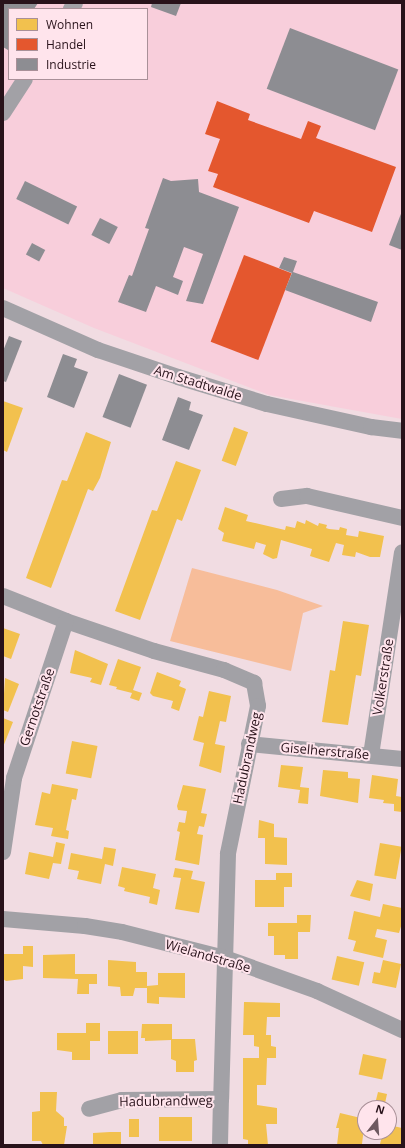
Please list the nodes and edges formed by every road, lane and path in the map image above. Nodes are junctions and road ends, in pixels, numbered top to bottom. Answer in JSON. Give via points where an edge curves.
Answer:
{"nodes":[{"id":1,"x":24,"y":80,"type":"edge"},
{"id":2,"x":3,"y":113,"type":"edge"},
{"id":3,"x":3,"y":308,"type":"edge"},
{"id":4,"x":402,"y":431,"type":"edge"},
{"id":5,"x":281,"y":499,"type":"dead end"},
{"id":6,"x":402,"y":518,"type":"edge"},
{"id":7,"x":402,"y":552,"type":"edge"},
{"id":8,"x":3,"y":596,"type":"edge"},
{"id":9,"x":66,"y":621,"type":"junction"},
{"id":10,"x":249,"y":744,"type":"junction"},
{"id":11,"x":371,"y":755,"type":"junction"},
{"id":12,"x":402,"y":758,"type":"edge"},
{"id":13,"x":7,"y":792,"type":"edge"},
{"id":14,"x":3,"y":852,"type":"edge"},
{"id":15,"x":3,"y":919,"type":"edge"},
{"id":16,"x":225,"y":958,"type":"junction"},
{"id":17,"x":402,"y":1030,"type":"edge"},
{"id":18,"x":220,"y":1099,"type":"junction"},
{"id":19,"x":89,"y":1109,"type":"dead end"},
{"id":20,"x":220,"y":1145,"type":"edge"}],
"edges":[{"from":1,"to":2,"type":"street"},
{"from":3,"to":4,"type":"street","name":"Am Stadtwalde","via":[[98,350],[178,377],[266,404],[371,427]]},
{"from":5,"to":6,"type":"street","via":[[307,496]]},
{"from":7,"to":11,"type":"street","name":"Volkerstraße"},
{"from":8,"to":9,"type":"street","name":"Hadubrandweg"},
{"from":9,"to":10,"type":"street","name":"Hadubrandweg","via":[[154,651],[224,670],[254,683],[258,706]]},
{"from":9,"to":13,"type":"street","name":"Gernotstraße"},
{"from":10,"to":11,"type":"street","name":"Giselherstraße"},
{"from":10,"to":16,"type":"street","name":"Hadubrandweg","via":[[228,854]]},
{"from":11,"to":12,"type":"street","name":"Giselherstraße"},
{"from":13,"to":14,"type":"street","name":"Gernotstraße"},
{"from":15,"to":16,"type":"street","name":"Wielandstraße","via":[[86,926],[122,932]]},
{"from":16,"to":17,"type":"street","name":"Wielandstraße","via":[[317,992]]},
{"from":16,"to":18,"type":"street","name":"Hadubrandweg"},
{"from":18,"to":19,"type":"street","name":"Hadubrandweg","via":[[122,1100]]},
{"from":18,"to":20,"type":"street","name":"Hadubrandweg"}]}
